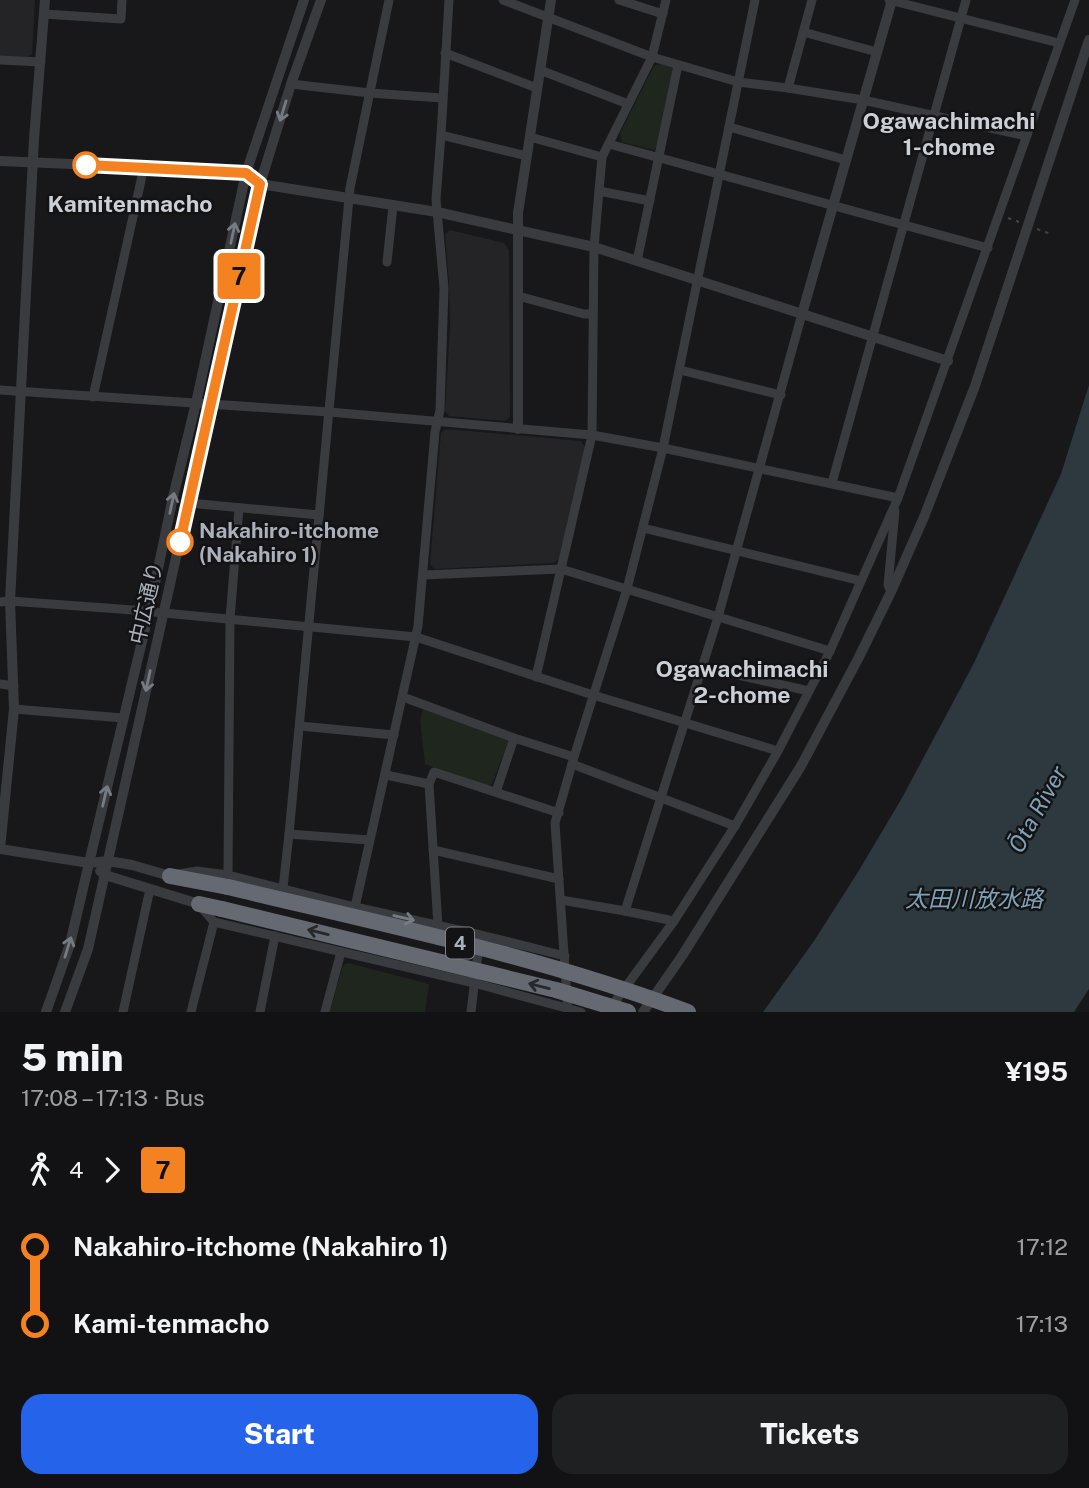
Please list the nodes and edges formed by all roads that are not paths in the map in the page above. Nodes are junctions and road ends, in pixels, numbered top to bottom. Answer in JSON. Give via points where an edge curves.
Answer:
{"nodes":[{"id":1,"x":45,"y":0,"type":"edge"},
{"id":2,"x":122,"y":0,"type":"edge"},
{"id":3,"x":304,"y":0,"type":"edge"},
{"id":4,"x":321,"y":0,"type":"edge"},
{"id":5,"x":389,"y":0,"type":"edge"},
{"id":6,"x":449,"y":0,"type":"edge"},
{"id":7,"x":503,"y":0,"type":"edge"},
{"id":8,"x":551,"y":0,"type":"edge"},
{"id":9,"x":620,"y":0,"type":"edge"},
{"id":10,"x":666,"y":0,"type":"edge"},
{"id":11,"x":755,"y":0,"type":"edge"},
{"id":12,"x":812,"y":0,"type":"edge"},
{"id":13,"x":891,"y":0,"type":"edge"},
{"id":14,"x":966,"y":0,"type":"edge"},
{"id":15,"x":1075,"y":0,"type":"edge"},
{"id":16,"x":44,"y":14,"type":"junction"},
{"id":17,"x":663,"y":14,"type":"junction"},
{"id":18,"x":547,"y":18,"type":"junction"},
{"id":19,"x":961,"y":19,"type":"junction"},
{"id":20,"x":803,"y":32,"type":"junction"},
{"id":21,"x":1089,"y":40,"type":"edge"},
{"id":22,"x":1059,"y":44,"type":"junction"},
{"id":23,"x":877,"y":52,"type":"junction"},
{"id":24,"x":445,"y":53,"type":"junction"},
{"id":25,"x":652,"y":57,"type":"junction"},
{"id":26,"x":0,"y":60,"type":"edge"},
{"id":27,"x":41,"y":62,"type":"junction"},
{"id":28,"x":678,"y":65,"type":"junction"},
{"id":29,"x":540,"y":70,"type":"junction"},
{"id":30,"x":738,"y":82,"type":"junction"},
{"id":31,"x":291,"y":84,"type":"junction"},
{"id":32,"x":537,"y":88,"type":"junction"},
{"id":33,"x":788,"y":88,"type":"junction"},
{"id":34,"x":370,"y":93,"type":"junction"},
{"id":35,"x":442,"y":98,"type":"junction"},
{"id":36,"x":863,"y":100,"type":"junction"},
{"id":37,"x":628,"y":104,"type":"junction"},
{"id":38,"x":936,"y":116,"type":"junction"},
{"id":39,"x":729,"y":127,"type":"junction"},
{"id":40,"x":441,"y":135,"type":"junction"},
{"id":41,"x":1027,"y":136,"type":"junction"},
{"id":42,"x":530,"y":137,"type":"junction"},
{"id":43,"x":609,"y":144,"type":"junction"},
{"id":44,"x":527,"y":156,"type":"junction"},
{"id":45,"x":601,"y":157,"type":"junction"},
{"id":46,"x":659,"y":157,"type":"junction"},
{"id":47,"x":846,"y":160,"type":"junction"},
{"id":48,"x":0,"y":161,"type":"edge"},
{"id":49,"x":34,"y":163,"type":"junction"},
{"id":50,"x":144,"y":167,"type":"junction"},
{"id":51,"x":246,"y":173,"type":"junction"},
{"id":52,"x":719,"y":174,"type":"junction"},
{"id":53,"x":260,"y":184,"type":"junction"},
{"id":54,"x":599,"y":191,"type":"junction"},
{"id":55,"x":349,"y":199,"type":"junction"},
{"id":56,"x":650,"y":201,"type":"junction"},
{"id":57,"x":833,"y":205,"type":"junction"},
{"id":58,"x":393,"y":206,"type":"junction"},
{"id":59,"x":437,"y":212,"type":"junction"},
{"id":60,"x":905,"y":225,"type":"junction"},
{"id":61,"x":517,"y":231,"type":"junction"},
{"id":62,"x":594,"y":247,"type":"junction"},
{"id":63,"x":988,"y":248,"type":"junction"},
{"id":64,"x":637,"y":261,"type":"junction"},
{"id":65,"x":387,"y":262,"type":"dead end"},
{"id":66,"x":696,"y":281,"type":"junction"},
{"id":67,"x":517,"y":296,"type":"junction"},
{"id":68,"x":593,"y":314,"type":"junction"},
{"id":69,"x":803,"y":314,"type":"junction"},
{"id":70,"x":872,"y":337,"type":"junction"},
{"id":71,"x":948,"y":361,"type":"junction"},
{"id":72,"x":680,"y":370,"type":"junction"},
{"id":73,"x":0,"y":390,"type":"edge"},
{"id":74,"x":22,"y":392,"type":"junction"},
{"id":75,"x":780,"y":395,"type":"junction"},
{"id":76,"x":93,"y":397,"type":"junction"},
{"id":77,"x":197,"y":403,"type":"junction"},
{"id":78,"x":210,"y":403,"type":"junction"},
{"id":79,"x":329,"y":412,"type":"junction"},
{"id":80,"x":437,"y":422,"type":"junction"},
{"id":81,"x":518,"y":429,"type":"junction"},
{"id":82,"x":592,"y":435,"type":"junction"},
{"id":83,"x":663,"y":448,"type":"junction"},
{"id":84,"x":759,"y":469,"type":"junction"},
{"id":85,"x":832,"y":484,"type":"junction"},
{"id":86,"x":189,"y":503,"type":"junction"},
{"id":87,"x":896,"y":503,"type":"junction"},
{"id":88,"x":239,"y":508,"type":"junction"},
{"id":89,"x":318,"y":515,"type":"junction"},
{"id":90,"x":643,"y":528,"type":"junction"},
{"id":91,"x":736,"y":552,"type":"junction"},
{"id":92,"x":561,"y":569,"type":"junction"},
{"id":93,"x":423,"y":575,"type":"junction"},
{"id":94,"x":861,"y":581,"type":"junction"},
{"id":95,"x":627,"y":589,"type":"junction"},
{"id":96,"x":891,"y":592,"type":"junction"},
{"id":97,"x":5,"y":602,"type":"edge"},
{"id":98,"x":149,"y":612,"type":"junction"},
{"id":99,"x":163,"y":613,"type":"junction"},
{"id":100,"x":718,"y":617,"type":"junction"},
{"id":101,"x":230,"y":619,"type":"junction"},
{"id":102,"x":308,"y":628,"type":"junction"},
{"id":103,"x":416,"y":637,"type":"junction"},
{"id":104,"x":830,"y":651,"type":"junction"},
{"id":105,"x":702,"y":667,"type":"junction"},
{"id":106,"x":536,"y":677,"type":"junction"},
{"id":107,"x":0,"y":684,"type":"edge"},
{"id":108,"x":14,"y":686,"type":"junction"},
{"id":109,"x":809,"y":691,"type":"junction"},
{"id":110,"x":593,"y":695,"type":"junction"},
{"id":111,"x":403,"y":697,"type":"junction"},
{"id":112,"x":14,"y":709,"type":"junction"},
{"id":113,"x":123,"y":718,"type":"junction"},
{"id":114,"x":684,"y":724,"type":"junction"},
{"id":115,"x":299,"y":726,"type":"junction"},
{"id":116,"x":394,"y":735,"type":"junction"},
{"id":117,"x":514,"y":738,"type":"junction"},
{"id":118,"x":778,"y":751,"type":"junction"},
{"id":119,"x":5,"y":756,"type":"edge"},
{"id":120,"x":573,"y":761,"type":"junction"},
{"id":121,"x":386,"y":775,"type":"junction"},
{"id":122,"x":429,"y":784,"type":"junction"},
{"id":123,"x":495,"y":792,"type":"junction"},
{"id":124,"x":661,"y":797,"type":"junction"},
{"id":125,"x":559,"y":813,"type":"junction"},
{"id":126,"x":735,"y":826,"type":"junction"},
{"id":127,"x":289,"y":834,"type":"junction"},
{"id":128,"x":369,"y":840,"type":"junction"},
{"id":129,"x":0,"y":850,"type":"edge"},
{"id":130,"x":433,"y":850,"type":"junction"},
{"id":131,"x":108,"y":861,"type":"junction"},
{"id":132,"x":89,"y":863,"type":"junction"},
{"id":133,"x":105,"y":875,"type":"junction"},
{"id":134,"x":170,"y":876,"type":"joint"},
{"id":135,"x":559,"y":879,"type":"junction"},
{"id":136,"x":228,"y":881,"type":"junction"},
{"id":137,"x":282,"y":888,"type":"junction"},
{"id":138,"x":150,"y":889,"type":"junction"},
{"id":139,"x":561,"y":900,"type":"junction"},
{"id":140,"x":199,"y":904,"type":"joint"},
{"id":141,"x":355,"y":907,"type":"junction"},
{"id":142,"x":625,"y":911,"type":"junction"},
{"id":143,"x":218,"y":915,"type":"junction"},
{"id":144,"x":674,"y":921,"type":"junction"},
{"id":145,"x":438,"y":926,"type":"junction"},
{"id":146,"x":481,"y":935,"type":"junction"},
{"id":147,"x":275,"y":936,"type":"junction"},
{"id":148,"x":341,"y":952,"type":"junction"},
{"id":149,"x":565,"y":956,"type":"junction"},
{"id":150,"x":474,"y":983,"type":"junction"},
{"id":151,"x":568,"y":1010,"type":"edge"},
{"id":152,"x":46,"y":1012,"type":"edge"},
{"id":153,"x":65,"y":1012,"type":"edge"},
{"id":154,"x":123,"y":1012,"type":"edge"},
{"id":155,"x":191,"y":1012,"type":"edge"},
{"id":156,"x":260,"y":1012,"type":"edge"},
{"id":157,"x":325,"y":1012,"type":"edge"},
{"id":158,"x":471,"y":1012,"type":"edge"},
{"id":159,"x":580,"y":1012,"type":"edge"},
{"id":160,"x":608,"y":1012,"type":"edge"},
{"id":161,"x":628,"y":1012,"type":"edge"},
{"id":162,"x":643,"y":1012,"type":"edge"},
{"id":163,"x":688,"y":1012,"type":"edge"}],
"edges":[{"from":1,"to":16,"type":"street"},
{"from":2,"to":16,"type":"street","via":[[121,19]]},
{"from":3,"to":51,"type":"street"},
{"from":4,"to":31,"type":"street","name":"中広通り"},
{"from":5,"to":34,"type":"street"},
{"from":6,"to":24,"type":"street"},
{"from":7,"to":18,"type":"street"},
{"from":8,"to":18,"type":"street"},
{"from":9,"to":17,"type":"street"},
{"from":10,"to":17,"type":"street"},
{"from":11,"to":30,"type":"street"},
{"from":12,"to":20,"type":"street"},
{"from":13,"to":19,"type":"street"},
{"from":13,"to":23,"type":"street"},
{"from":14,"to":19,"type":"street"},
{"from":15,"to":22,"type":"street"},
{"from":16,"to":27,"type":"street"},
{"from":17,"to":25,"type":"street"},
{"from":18,"to":25,"type":"street"},
{"from":18,"to":29,"type":"street"},
{"from":19,"to":22,"type":"street"},
{"from":19,"to":38,"type":"street"},
{"from":20,"to":23,"type":"street"},
{"from":20,"to":33,"type":"street"},
{"from":21,"to":96,"type":"street","via":[[975,386]]},
{"from":22,"to":41,"type":"street"},
{"from":23,"to":36,"type":"street"},
{"from":24,"to":32,"type":"street"},
{"from":24,"to":35,"type":"street"},
{"from":25,"to":28,"type":"street"},
{"from":25,"to":37,"type":"street"},
{"from":26,"to":27,"type":"street"},
{"from":27,"to":49,"type":"street"},
{"from":28,"to":30,"type":"street"},
{"from":28,"to":46,"type":"street"},
{"from":29,"to":32,"type":"street"},
{"from":29,"to":37,"type":"street"},
{"from":30,"to":33,"type":"street"},
{"from":30,"to":39,"type":"street"},
{"from":31,"to":34,"type":"street"},
{"from":31,"to":53,"type":"street","name":"中広通り","one_way":true},
{"from":32,"to":42,"type":"street"},
{"from":33,"to":36,"type":"street"},
{"from":34,"to":35,"type":"street"},
{"from":34,"to":55,"type":"street"},
{"from":35,"to":40,"type":"street"},
{"from":36,"to":38,"type":"street"},
{"from":36,"to":47,"type":"street"},
{"from":37,"to":43,"type":"street"},
{"from":38,"to":41,"type":"street"},
{"from":38,"to":60,"type":"street"},
{"from":39,"to":47,"type":"street"},
{"from":39,"to":52,"type":"street"},
{"from":40,"to":44,"type":"street"},
{"from":40,"to":59,"type":"street"},
{"from":41,"to":63,"type":"street"},
{"from":42,"to":44,"type":"street"},
{"from":42,"to":45,"type":"street"},
{"from":43,"to":45,"type":"street"},
{"from":43,"to":46,"type":"street"},
{"from":44,"to":61,"type":"street"},
{"from":45,"to":54,"type":"street"},
{"from":46,"to":52,"type":"street"},
{"from":46,"to":56,"type":"street"},
{"from":47,"to":57,"type":"street"},
{"from":48,"to":49,"type":"street"},
{"from":49,"to":50,"type":"street"},
{"from":49,"to":74,"type":"street"},
{"from":50,"to":51,"type":"street"},
{"from":50,"to":76,"type":"street"},
{"from":51,"to":53,"type":"street"},
{"from":77,"to":51,"type":"street","one_way":true},
{"from":52,"to":57,"type":"street"},
{"from":52,"to":66,"type":"street"},
{"from":53,"to":55,"type":"street"},
{"from":53,"to":78,"type":"street","name":"中広通り"},
{"from":54,"to":56,"type":"street"},
{"from":54,"to":62,"type":"street"},
{"from":55,"to":58,"type":"street"},
{"from":55,"to":79,"type":"street"},
{"from":56,"to":64,"type":"street"},
{"from":57,"to":60,"type":"street"},
{"from":57,"to":69,"type":"street"},
{"from":58,"to":59,"type":"street"},
{"from":58,"to":65,"type":"street"},
{"from":59,"to":61,"type":"street"},
{"from":59,"to":80,"type":"street","via":[[443,288]]},
{"from":60,"to":63,"type":"street"},
{"from":60,"to":70,"type":"street"},
{"from":61,"to":62,"type":"street"},
{"from":61,"to":67,"type":"street"},
{"from":62,"to":64,"type":"street"},
{"from":62,"to":68,"type":"street"},
{"from":63,"to":71,"type":"street"},
{"from":64,"to":66,"type":"street"},
{"from":66,"to":69,"type":"street"},
{"from":66,"to":72,"type":"street"},
{"from":67,"to":68,"type":"street"},
{"from":67,"to":81,"type":"street"},
{"from":68,"to":82,"type":"street"},
{"from":69,"to":70,"type":"street"},
{"from":69,"to":75,"type":"street"},
{"from":70,"to":71,"type":"street"},
{"from":70,"to":85,"type":"street"},
{"from":71,"to":87,"type":"street"},
{"from":72,"to":75,"type":"street"},
{"from":72,"to":83,"type":"street"},
{"from":73,"to":74,"type":"street"},
{"from":74,"to":76,"type":"street"},
{"from":74,"to":97,"type":"street"},
{"from":75,"to":84,"type":"street"},
{"from":76,"to":77,"type":"street"},
{"from":77,"to":78,"type":"street"},
{"from":98,"to":77,"type":"street","one_way":true},
{"from":78,"to":79,"type":"street"},
{"from":78,"to":86,"type":"street","name":"中広通り"},
{"from":79,"to":80,"type":"street"},
{"from":79,"to":89,"type":"street"},
{"from":80,"to":81,"type":"street"},
{"from":80,"to":93,"type":"street"},
{"from":81,"to":82,"type":"street"},
{"from":82,"to":83,"type":"street"},
{"from":82,"to":92,"type":"street"},
{"from":83,"to":84,"type":"street"},
{"from":83,"to":90,"type":"street"},
{"from":84,"to":85,"type":"street"},
{"from":84,"to":91,"type":"street"},
{"from":85,"to":87,"type":"street"},
{"from":86,"to":88,"type":"street"},
{"from":86,"to":99,"type":"street","name":"中広通り"},
{"from":87,"to":94,"type":"street"},
{"from":87,"to":96,"type":"street"},
{"from":88,"to":89,"type":"street"},
{"from":88,"to":101,"type":"street"},
{"from":89,"to":102,"type":"street"},
{"from":90,"to":91,"type":"street"},
{"from":90,"to":95,"type":"street"},
{"from":91,"to":94,"type":"street"},
{"from":91,"to":100,"type":"street"},
{"from":92,"to":93,"type":"street"},
{"from":92,"to":95,"type":"street"},
{"from":92,"to":106,"type":"street"},
{"from":93,"to":103,"type":"street"},
{"from":94,"to":104,"type":"street"},
{"from":95,"to":100,"type":"street"},
{"from":95,"to":110,"type":"street"},
{"from":96,"to":162,"type":"street","via":[[801,766]]},
{"from":97,"to":98,"type":"street"},
{"from":97,"to":108,"type":"street"},
{"from":98,"to":99,"type":"street"},
{"from":98,"to":113,"type":"street"},
{"from":99,"to":101,"type":"street"},
{"from":99,"to":131,"type":"street","name":"中広通り","one_way":true},
{"from":100,"to":104,"type":"street"},
{"from":100,"to":105,"type":"street"},
{"from":101,"to":102,"type":"street"},
{"from":101,"to":136,"type":"street"},
{"from":102,"to":103,"type":"street"},
{"from":102,"to":115,"type":"street"},
{"from":103,"to":106,"type":"street"},
{"from":103,"to":111,"type":"street"},
{"from":104,"to":109,"type":"street"},
{"from":105,"to":109,"type":"street"},
{"from":105,"to":114,"type":"street"},
{"from":106,"to":110,"type":"street"},
{"from":107,"to":108,"type":"street"},
{"from":108,"to":112,"type":"street"},
{"from":109,"to":118,"type":"street"},
{"from":110,"to":114,"type":"street"},
{"from":110,"to":120,"type":"street"},
{"from":111,"to":116,"type":"street"},
{"from":111,"to":117,"type":"street"},
{"from":112,"to":113,"type":"street"},
{"from":112,"to":119,"type":"street"},
{"from":132,"to":113,"type":"street","one_way":true},
{"from":114,"to":118,"type":"street"},
{"from":114,"to":124,"type":"street"},
{"from":115,"to":116,"type":"street"},
{"from":115,"to":127,"type":"street"},
{"from":116,"to":121,"type":"street"},
{"from":117,"to":120,"type":"street"},
{"from":117,"to":123,"type":"street"},
{"from":118,"to":126,"type":"street"},
{"from":119,"to":129,"type":"street"},
{"from":120,"to":124,"type":"street"},
{"from":120,"to":125,"type":"street"},
{"from":121,"to":122,"type":"street"},
{"from":121,"to":128,"type":"street"},
{"from":122,"to":123,"type":"street","via":[[434,772]]},
{"from":122,"to":130,"type":"street"},
{"from":123,"to":125,"type":"street"},
{"from":124,"to":126,"type":"street"},
{"from":124,"to":142,"type":"street"},
{"from":125,"to":135,"type":"street","via":[[555,823]]},
{"from":126,"to":144,"type":"street"},
{"from":127,"to":128,"type":"street"},
{"from":127,"to":137,"type":"street"},
{"from":128,"to":141,"type":"street"},
{"from":129,"to":132,"type":"street"},
{"from":130,"to":135,"type":"street"},
{"from":130,"to":145,"type":"street"},
{"from":131,"to":132,"type":"street"},
{"from":131,"to":133,"type":"street","name":"中広通り"},
{"from":131,"to":134,"type":"street"},
{"from":132,"to":133,"type":"street"},
{"from":152,"to":132,"type":"street","one_way":true},
{"from":133,"to":138,"type":"street"},
{"from":133,"to":153,"type":"street","name":"中広通り","via":[[88,949]]},
{"from":134,"to":136,"type":"highway","number":"4"},
{"from":135,"to":139,"type":"street"},
{"from":136,"to":137,"type":"street"},
{"from":136,"to":163,"type":"highway","number":"4","bridge":true,"via":[[502,953]]},
{"from":137,"to":141,"type":"street"},
{"from":138,"to":140,"type":"street"},
{"from":138,"to":154,"type":"street"},
{"from":139,"to":142,"type":"street"},
{"from":139,"to":149,"type":"street"},
{"from":140,"to":143,"type":"highway","number":"4"},
{"from":141,"to":145,"type":"street","one_way":true},
{"from":142,"to":144,"type":"street"},
{"from":143,"to":147,"type":"street"},
{"from":143,"to":155,"type":"street"},
{"from":161,"to":143,"type":"highway","number":"4","one_way":true,"bridge":true,"via":[[556,990]]},
{"from":144,"to":160,"type":"street"},
{"from":145,"to":146,"type":"street"},
{"from":146,"to":149,"type":"street"},
{"from":146,"to":150,"type":"street"},
{"from":147,"to":148,"type":"street"},
{"from":147,"to":156,"type":"street"},
{"from":148,"to":150,"type":"street"},
{"from":148,"to":157,"type":"street"},
{"from":149,"to":151,"type":"street"},
{"from":150,"to":151,"type":"street"},
{"from":150,"to":158,"type":"street"},
{"from":151,"to":159,"type":"street"}]}
